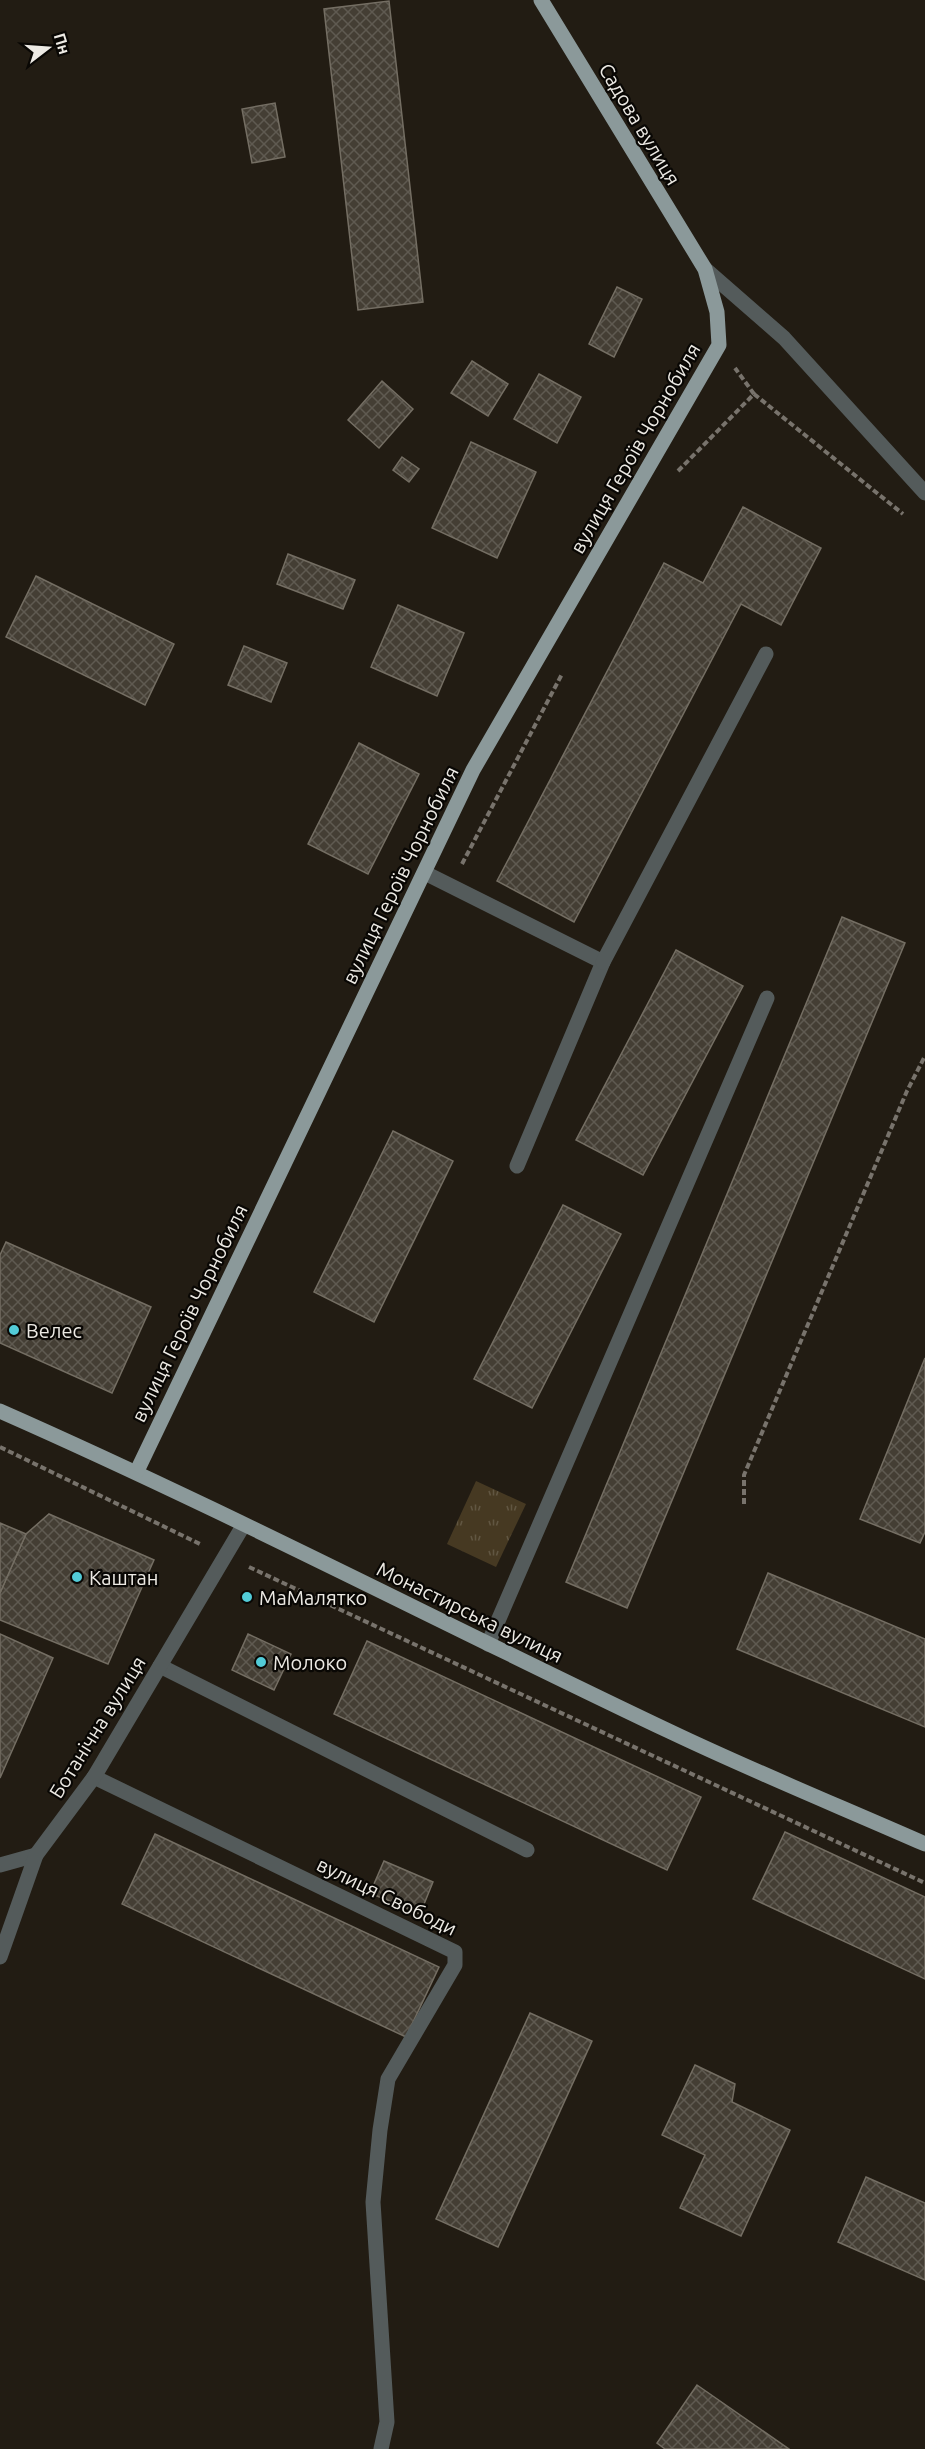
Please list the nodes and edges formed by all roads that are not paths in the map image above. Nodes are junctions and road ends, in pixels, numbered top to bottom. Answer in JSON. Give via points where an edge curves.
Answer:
{"nodes":[{"id":1,"x":541,"y":0,"type":"edge"},
{"id":2,"x":705,"y":269,"type":"junction"},
{"id":3,"x":717,"y":312,"type":"joint"},
{"id":4,"x":925,"y":493,"type":"edge"},
{"id":5,"x":766,"y":654,"type":"dead end"},
{"id":6,"x":425,"y":873,"type":"junction"},
{"id":7,"x":603,"y":962,"type":"junction"},
{"id":8,"x":767,"y":998,"type":"dead end"},
{"id":9,"x":517,"y":1166,"type":"dead end"},
{"id":10,"x":0,"y":1411,"type":"edge"},
{"id":11,"x":137,"y":1471,"type":"junction"},
{"id":12,"x":243,"y":1526,"type":"junction"},
{"id":13,"x":488,"y":1644,"type":"junction"},
{"id":14,"x":160,"y":1666,"type":"junction"},
{"id":15,"x":94,"y":1777,"type":"junction"},
{"id":16,"x":925,"y":1844,"type":"edge"},
{"id":17,"x":527,"y":1850,"type":"dead end"},
{"id":18,"x":36,"y":1855,"type":"junction"},
{"id":19,"x":0,"y":1865,"type":"edge"},
{"id":20,"x":0,"y":1957,"type":"edge"},
{"id":21,"x":381,"y":2449,"type":"edge"}],
"edges":[{"from":1,"to":2,"type":"main road","name":"Садова вулиця"},
{"from":2,"to":3,"type":"main road","name":"Садова вулиця"},
{"from":2,"to":4,"type":"street","name":"Садова вулиця","via":[[784,338]]},
{"from":3,"to":6,"type":"main road","name":"вулиця Героїв Чорнобиля","via":[[719,345],[473,770]]},
{"from":5,"to":7,"type":"street"},
{"from":6,"to":7,"type":"street"},
{"from":6,"to":11,"type":"main road","name":"вулиця Героїв Чорнобиля"},
{"from":7,"to":9,"type":"street"},
{"from":8,"to":13,"type":"street"},
{"from":10,"to":11,"type":"main road","name":"Монастирська вулиця"},
{"from":11,"to":12,"type":"main road","name":"Монастирська вулиця"},
{"from":12,"to":13,"type":"main road","name":"Монастирська вулиця"},
{"from":12,"to":14,"type":"street","name":"Ботанічна вулиця"},
{"from":13,"to":16,"type":"main road","name":"Монастирська вулиця","via":[[675,1734]]},
{"from":14,"to":15,"type":"street","name":"Ботанічна вулиця"},
{"from":14,"to":17,"type":"street"},
{"from":15,"to":18,"type":"street","name":"Ботанічна вулиця"},
{"from":15,"to":21,"type":"street","name":"вулиця Свободи","via":[[455,1952],[455,1965],[388,2079],[380,2130],[373,2202],[387,2422]]},
{"from":18,"to":19,"type":"street"},
{"from":18,"to":20,"type":"street","name":"Ботанічна вулиця"}]}
